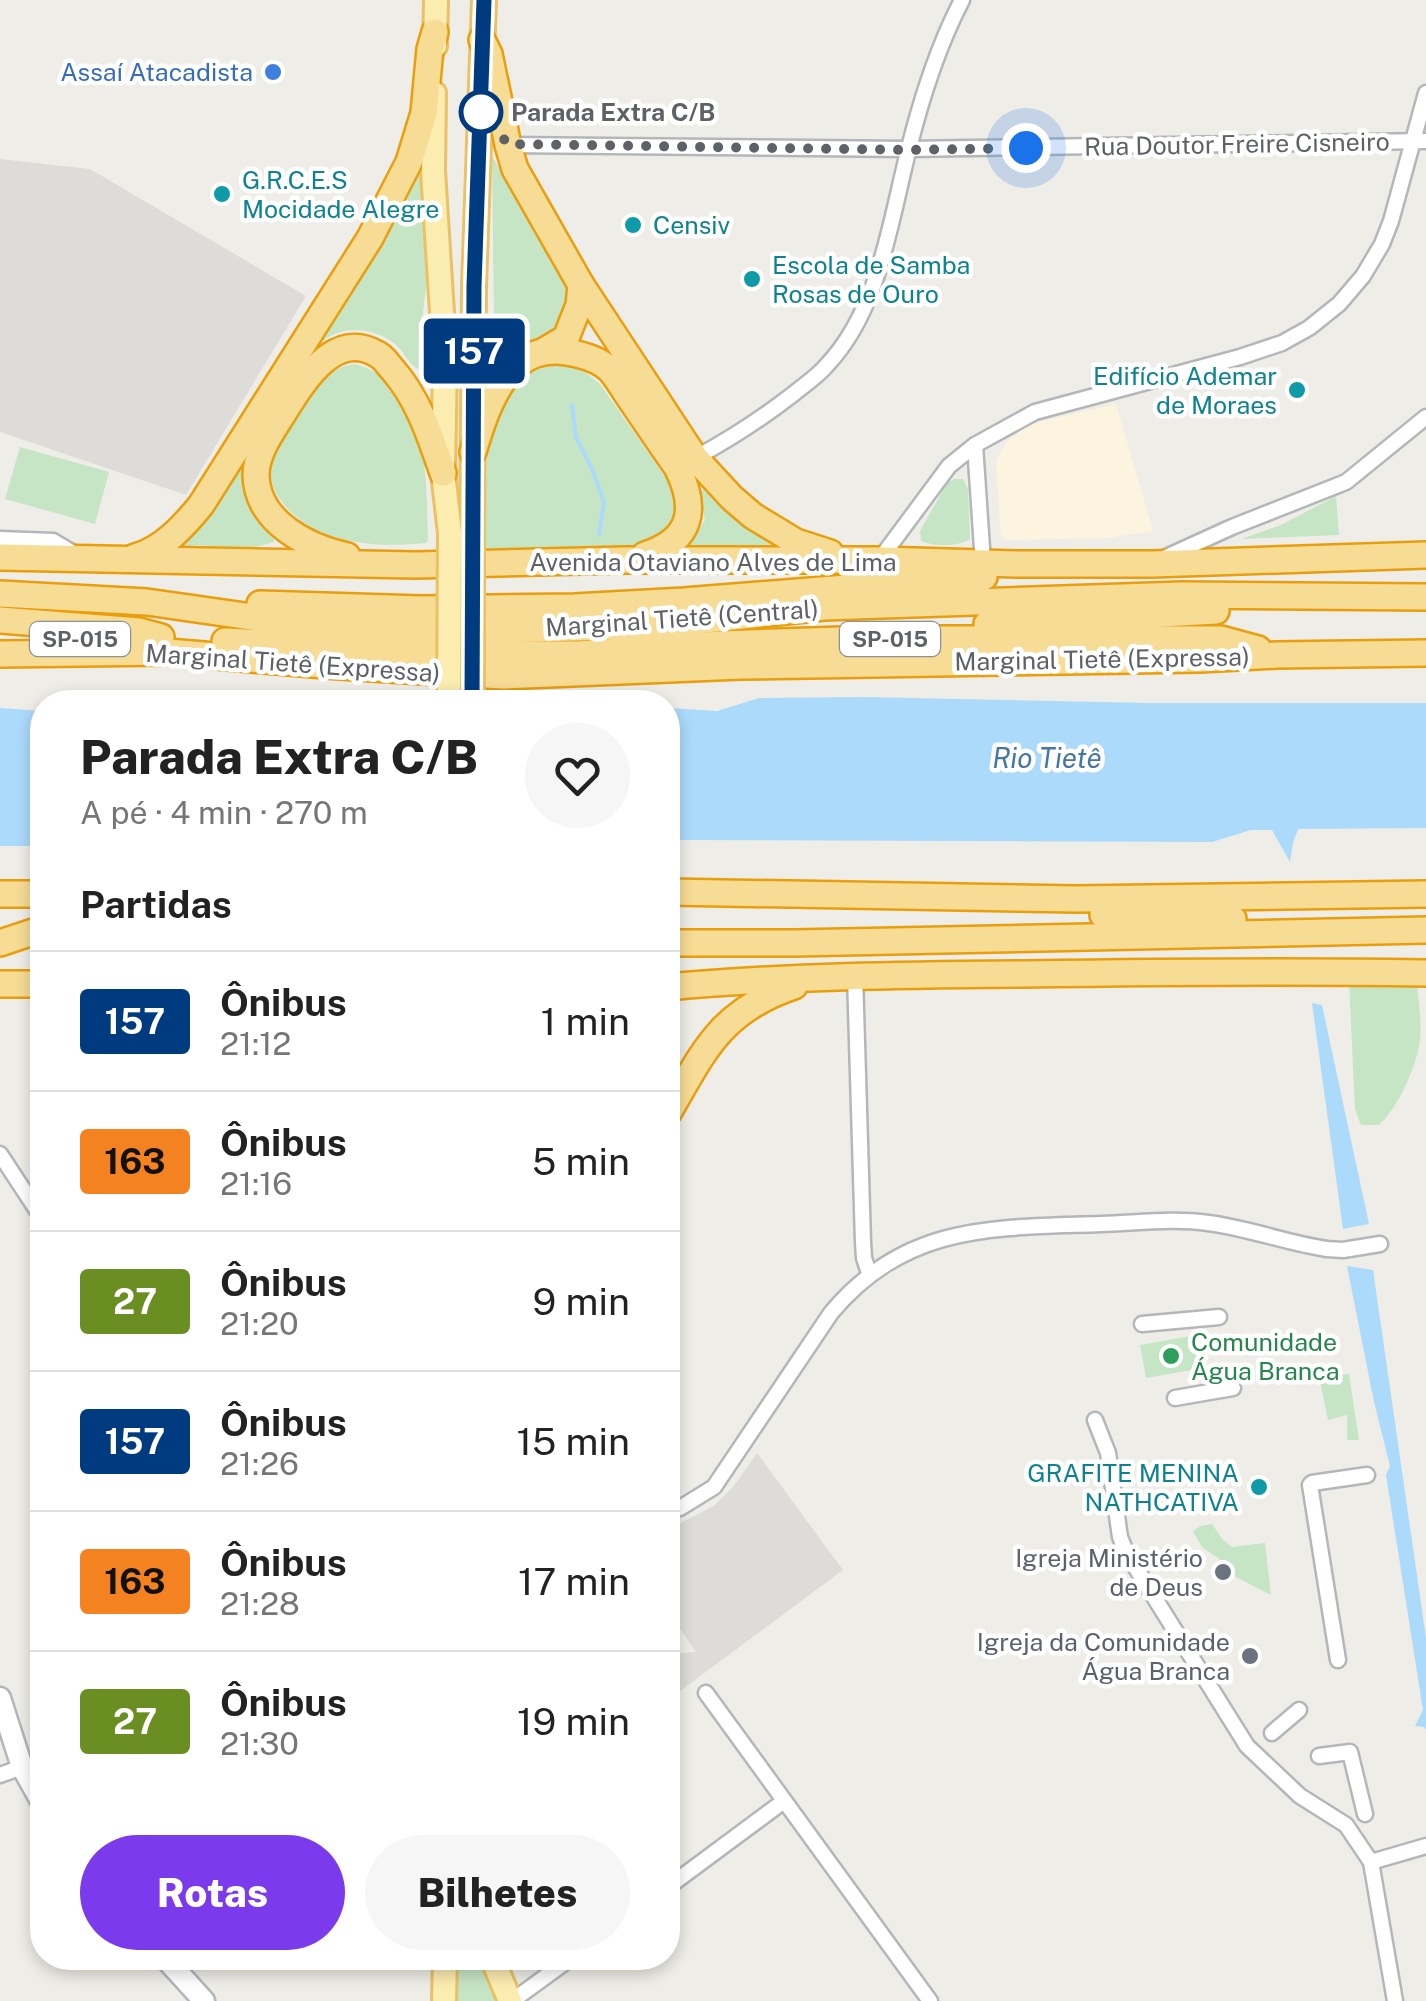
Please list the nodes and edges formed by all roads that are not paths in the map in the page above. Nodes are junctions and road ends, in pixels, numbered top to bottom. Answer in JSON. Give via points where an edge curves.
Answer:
{"nodes":[{"id":1,"x":436,"y":0,"type":"edge"},
{"id":2,"x":484,"y":0,"type":"edge"},
{"id":3,"x":962,"y":0,"type":"edge"},
{"id":4,"x":435,"y":32,"type":"junction"},
{"id":5,"x":482,"y":40,"type":"junction"},
{"id":6,"x":1426,"y":93,"type":"edge"},
{"id":7,"x":1420,"y":141,"type":"edge"},
{"id":8,"x":508,"y":144,"type":"junction"},
{"id":9,"x":908,"y":150,"type":"junction"},
{"id":10,"x":582,"y":285,"type":"junction"},
{"id":11,"x":544,"y":351,"type":"junction"},
{"id":12,"x":1426,"y":416,"type":"edge"},
{"id":13,"x":975,"y":445,"type":"junction"},
{"id":14,"x":473,"y":452,"type":"junction"},
{"id":15,"x":695,"y":458,"type":"junction"},
{"id":16,"x":444,"y":473,"type":"junction"},
{"id":17,"x":461,"y":533,"type":"junction"},
{"id":18,"x":0,"y":539,"type":"edge"},
{"id":19,"x":1426,"y":555,"type":"edge"},
{"id":20,"x":0,"y":556,"type":"edge"},
{"id":21,"x":84,"y":559,"type":"junction"},
{"id":22,"x":118,"y":560,"type":"junction"},
{"id":23,"x":626,"y":560,"type":"junction"},
{"id":24,"x":849,"y":560,"type":"junction"},
{"id":25,"x":880,"y":560,"type":"junction"},
{"id":26,"x":983,"y":563,"type":"junction"},
{"id":27,"x":416,"y":564,"type":"junction"},
{"id":28,"x":1016,"y":564,"type":"junction"},
{"id":29,"x":1152,"y":564,"type":"junction"},
{"id":30,"x":0,"y":594,"type":"edge"},
{"id":31,"x":1328,"y":597,"type":"junction"},
{"id":32,"x":1426,"y":597,"type":"edge"},
{"id":33,"x":148,"y":602,"type":"junction"},
{"id":34,"x":0,"y":620,"type":"edge"},
{"id":35,"x":161,"y":637,"type":"junction"},
{"id":36,"x":873,"y":639,"type":"junction"},
{"id":37,"x":0,"y":640,"type":"edge"},
{"id":38,"x":1426,"y":653,"type":"edge"},
{"id":39,"x":0,"y":654,"type":"edge"},
{"id":40,"x":1277,"y":655,"type":"junction"},
{"id":41,"x":450,"y":690,"type":"edge"},
{"id":42,"x":471,"y":690,"type":"edge"},
{"id":43,"x":680,"y":892,"type":"edge"},
{"id":44,"x":720,"y":893,"type":"junction"},
{"id":45,"x":0,"y":894,"type":"edge"},
{"id":46,"x":30,"y":894,"type":"edge"},
{"id":47,"x":1426,"y":894,"type":"edge"},
{"id":48,"x":1426,"y":930,"type":"edge"},
{"id":49,"x":0,"y":932,"type":"edge"},
{"id":50,"x":1359,"y":932,"type":"junction"},
{"id":51,"x":30,"y":933,"type":"edge"},
{"id":52,"x":30,"y":935,"type":"edge"},
{"id":53,"x":0,"y":942,"type":"edge"},
{"id":54,"x":680,"y":943,"type":"edge"},
{"id":55,"x":794,"y":943,"type":"junction"},
{"id":56,"x":1166,"y":972,"type":"junction"},
{"id":57,"x":1426,"y":973,"type":"edge"},
{"id":58,"x":855,"y":976,"type":"junction"},
{"id":59,"x":820,"y":977,"type":"junction"},
{"id":60,"x":0,"y":984,"type":"edge"},
{"id":61,"x":30,"y":984,"type":"edge"},
{"id":62,"x":680,"y":986,"type":"edge"},
{"id":63,"x":680,"y":1093,"type":"edge"},
{"id":64,"x":0,"y":1154,"type":"edge"},
{"id":65,"x":30,"y":1200,"type":"edge"},
{"id":66,"x":1380,"y":1244,"type":"dead end"},
{"id":67,"x":870,"y":1273,"type":"junction"},
{"id":68,"x":1219,"y":1316,"type":"dead end"},
{"id":69,"x":1142,"y":1324,"type":"dead end"},
{"id":70,"x":1233,"y":1388,"type":"dead end"},
{"id":71,"x":1175,"y":1398,"type":"dead end"},
{"id":72,"x":1095,"y":1420,"type":"dead end"},
{"id":73,"x":1367,"y":1475,"type":"dead end"},
{"id":74,"x":680,"y":1508,"type":"edge"},
{"id":75,"x":1338,"y":1660,"type":"dead end"},
{"id":76,"x":706,"y":1693,"type":"dead end"},
{"id":77,"x":0,"y":1698,"type":"edge"},
{"id":78,"x":1299,"y":1710,"type":"dead end"},
{"id":79,"x":1272,"y":1733,"type":"dead end"},
{"id":80,"x":1318,"y":1756,"type":"dead end"},
{"id":81,"x":22,"y":1766,"type":"junction"},
{"id":82,"x":0,"y":1775,"type":"edge"},
{"id":83,"x":30,"y":1781,"type":"edge"},
{"id":84,"x":784,"y":1801,"type":"junction"},
{"id":85,"x":1366,"y":1814,"type":"dead end"},
{"id":86,"x":1426,"y":1846,"type":"edge"},
{"id":87,"x":1372,"y":1862,"type":"junction"},
{"id":88,"x":680,"y":1878,"type":"edge"},
{"id":89,"x":176,"y":1970,"type":"edge"},
{"id":90,"x":445,"y":1970,"type":"edge"},
{"id":91,"x":497,"y":1970,"type":"edge"},
{"id":92,"x":554,"y":1970,"type":"edge"},
{"id":93,"x":204,"y":2001,"type":"edge"},
{"id":94,"x":444,"y":2001,"type":"edge"},
{"id":95,"x":511,"y":2001,"type":"edge"},
{"id":96,"x":930,"y":2001,"type":"edge"},
{"id":97,"x":1395,"y":2001,"type":"edge"}],
"edges":[{"from":1,"to":4,"type":"main road"},
{"from":2,"to":5,"type":"main road"},
{"from":3,"to":9,"type":"street","via":[[928,78]]},
{"from":4,"to":16,"type":"main road"},
{"from":4,"to":22,"type":"highway","via":[[409,162],[370,238],[201,505],[156,548]]},
{"from":5,"to":8,"type":"highway"},
{"from":5,"to":14,"type":"main road"},
{"from":6,"to":7,"type":"street"},
{"from":7,"to":9,"type":"street","name":"Rua Doutor Freire Cisneiro"},
{"from":7,"to":13,"type":"street","via":[[1382,244],[1363,276],[1308,328],[1240,357],[1035,412]]},
{"from":8,"to":9,"type":"street","name":"Rua Doutor Freire Cisneiro"},
{"from":8,"to":10,"type":"highway","via":[[515,169]]},
{"from":9,"to":15,"type":"street","via":[[869,294],[830,363],[758,421]]},
{"from":10,"to":11,"type":"highway","via":[[566,338]]},
{"from":10,"to":15,"type":"highway"},
{"from":11,"to":14,"type":"highway","via":[[506,374]]},
{"from":11,"to":23,"type":"highway","via":[[578,354],[609,368],[685,484],[688,521],[679,536]]},
{"from":12,"to":29,"type":"street","via":[[1346,482]]},
{"from":13,"to":25,"type":"street","via":[[949,466]]},
{"from":13,"to":26,"type":"street"},
{"from":14,"to":17,"type":"main road"},
{"from":15,"to":24,"type":"highway","via":[[772,530]]},
{"from":16,"to":17,"type":"main road"},
{"from":16,"to":27,"type":"highway","via":[[406,384],[384,358],[355,347],[335,352],[306,377],[258,462],[265,505],[287,530],[334,553]]},
{"from":17,"to":41,"type":"main road","bridge":true},
{"from":17,"to":42,"type":"main road","bridge":true},
{"from":18,"to":21,"type":"street","via":[[54,541]]},
{"from":19,"to":29,"type":"highway","name":"Avenida Otaviano Alves de Lima"},
{"from":20,"to":21,"type":"highway","name":"Avenida Otaviano Alves de Lima"},
{"from":21,"to":22,"type":"highway","name":"Avenida Otaviano Alves de Lima"},
{"from":22,"to":27,"type":"highway","name":"Avenida Otaviano Alves de Lima"},
{"from":23,"to":24,"type":"highway","name":"Avenida Otaviano Alves de Lima"},
{"from":23,"to":27,"type":"highway","name":"Avenida Otaviano Alves de Lima"},
{"from":24,"to":25,"type":"highway","name":"Avenida Otaviano Alves de Lima"},
{"from":25,"to":26,"type":"highway","name":"Avenida Otaviano Alves de Lima"},
{"from":26,"to":28,"type":"highway","name":"Avenida Otaviano Alves de Lima"},
{"from":28,"to":29,"type":"highway","name":"Avenida Otaviano Alves de Lima"},
{"from":28,"to":33,"type":"highway","via":[[985,577],[574,607]]},
{"from":30,"to":33,"type":"highway","name":"Marginal Tietê (Central)"},
{"from":31,"to":32,"type":"highway","name":"Marginal Tietê (Central)"},
{"from":31,"to":33,"type":"highway","name":"Marginal Tietê (Central)","via":[[824,607],[650,626],[497,630],[352,628]]},
{"from":31,"to":36,"type":"highway","via":[[1313,606],[900,630]]},
{"from":34,"to":35,"type":"highway"},
{"from":35,"to":36,"type":"highway","name":"Marginal Tietê (Central)","number":"SP-015","via":[[501,654]]},
{"from":35,"to":37,"type":"highway","number":"SP-015"},
{"from":36,"to":40,"type":"highway","name":"Marginal Tietê (Central)","number":"SP-015","via":[[1221,639]]},
{"from":38,"to":40,"type":"highway","name":"Marginal Tietê (Expressa)","number":"SP-015"},
{"from":39,"to":40,"type":"highway","name":"Marginal Tietê (Expressa)","number":"SP-015","via":[[168,652],[503,676]]},
{"from":43,"to":44,"type":"highway"},
{"from":44,"to":47,"type":"highway","via":[[1076,899]]},
{"from":44,"to":50,"type":"highway","via":[[773,908],[1309,921]]},
{"from":45,"to":46,"type":"highway"},
{"from":48,"to":50,"type":"highway"},
{"from":49,"to":51,"type":"highway"},
{"from":50,"to":55,"type":"highway"},
{"from":52,"to":53,"type":"highway"},
{"from":54,"to":55,"type":"highway"},
{"from":55,"to":56,"type":"highway","via":[[824,954],[1109,959]]},
{"from":56,"to":57,"type":"highway"},
{"from":56,"to":58,"type":"highway"},
{"from":58,"to":59,"type":"highway"},
{"from":58,"to":67,"type":"street","via":[[862,1242]]},
{"from":59,"to":62,"type":"highway"},
{"from":59,"to":63,"type":"highway","via":[[770,994],[722,1026]]},
{"from":60,"to":61,"type":"highway"},
{"from":64,"to":65,"type":"street"},
{"from":66,"to":67,"type":"street","via":[[1334,1250],[1205,1222],[1017,1227],[929,1242]]},
{"from":67,"to":74,"type":"street","via":[[831,1313],[714,1487]]},
{"from":68,"to":69,"type":"street"},
{"from":70,"to":71,"type":"street"},
{"from":72,"to":87,"type":"street","via":[[1108,1453],[1120,1537],[1166,1617],[1247,1746],[1300,1796],[1346,1825]]},
{"from":73,"to":75,"type":"street","via":[[1310,1485]]},
{"from":76,"to":84,"type":"street"},
{"from":77,"to":81,"type":"street"},
{"from":78,"to":79,"type":"street"},
{"from":80,"to":85,"type":"street","via":[[1350,1752]]},
{"from":81,"to":82,"type":"street"},
{"from":81,"to":83,"type":"street"},
{"from":84,"to":88,"type":"street"},
{"from":84,"to":96,"type":"street"},
{"from":86,"to":87,"type":"street"},
{"from":87,"to":97,"type":"street"},
{"from":89,"to":93,"type":"street"},
{"from":90,"to":94,"type":"main road"},
{"from":91,"to":95,"type":"main road"},
{"from":92,"to":95,"type":"street"}]}
